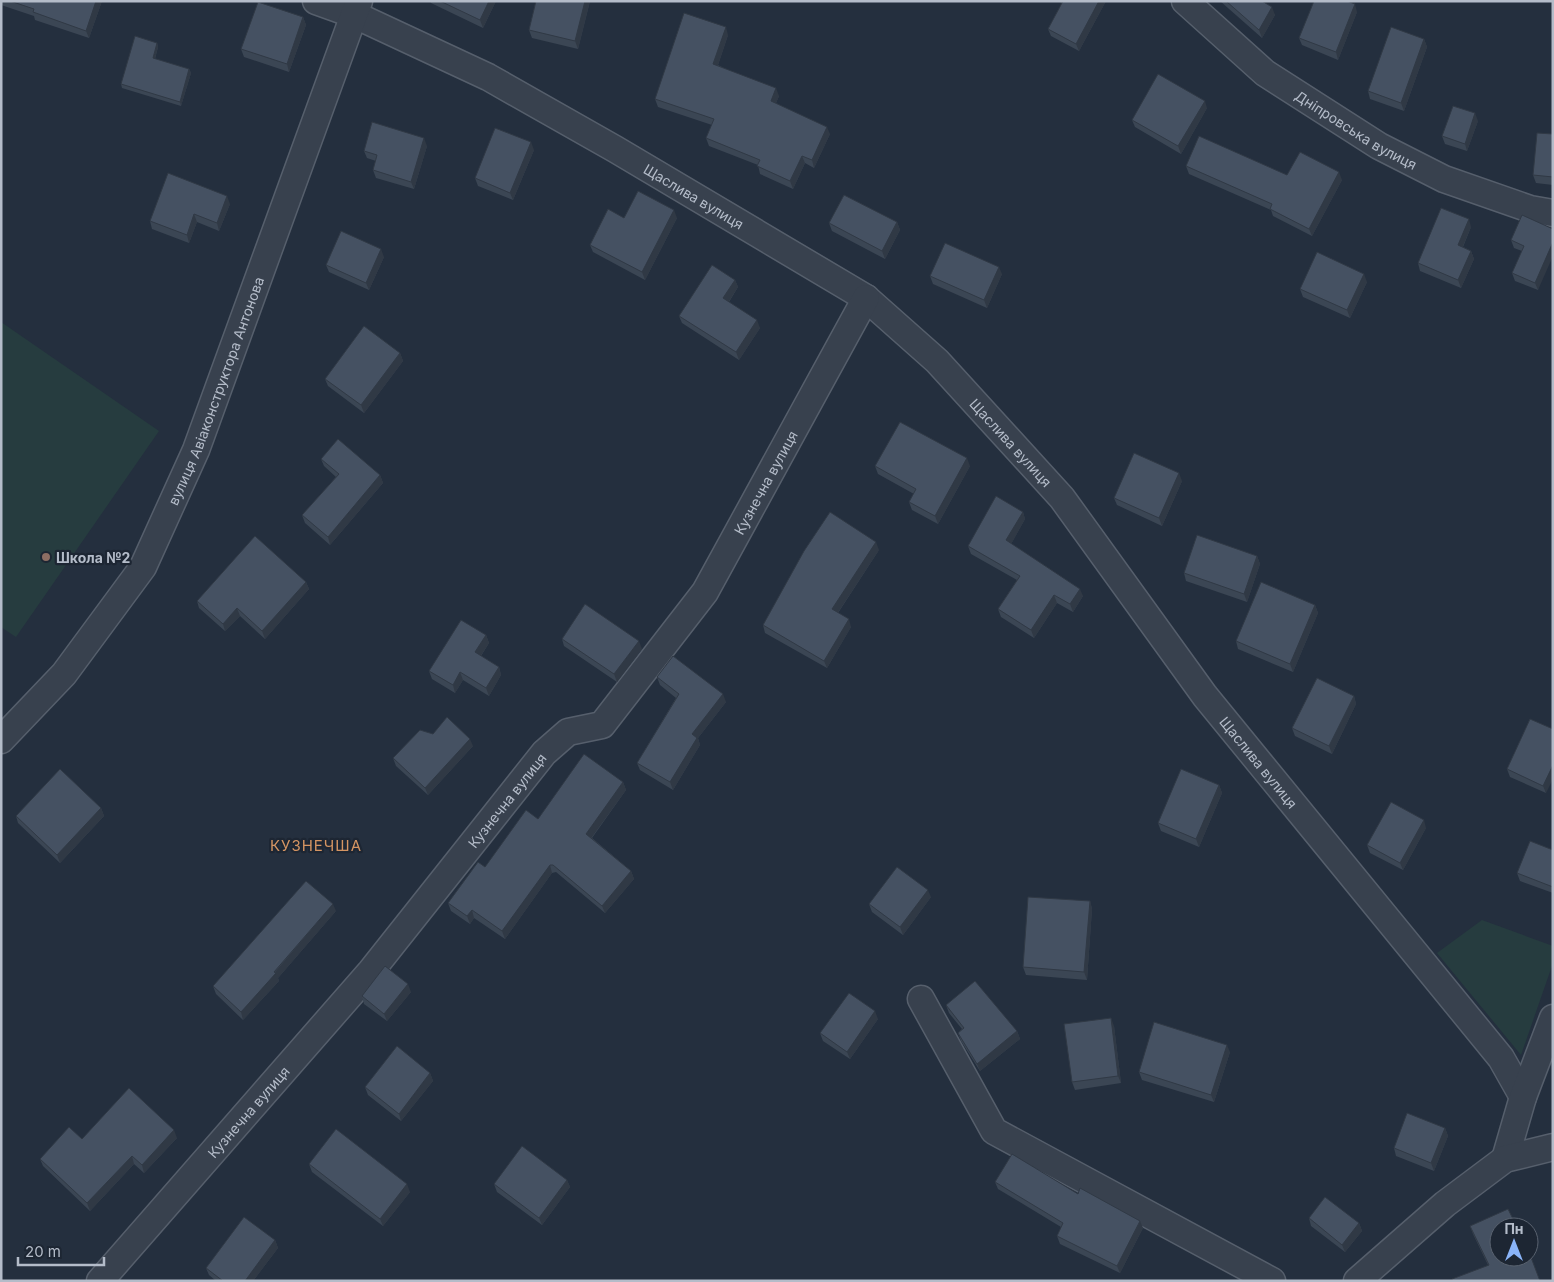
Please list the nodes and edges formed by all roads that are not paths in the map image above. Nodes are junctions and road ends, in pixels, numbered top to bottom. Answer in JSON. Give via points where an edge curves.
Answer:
{"nodes":[{"id":1,"x":316,"y":1,"type":"edge"},
{"id":2,"x":1185,"y":1,"type":"edge"},
{"id":3,"x":357,"y":8,"type":"edge"},
{"id":4,"x":1553,"y":213,"type":"edge"},
{"id":5,"x":866,"y":298,"type":"junction"},
{"id":6,"x":1,"y":740,"type":"edge"},
{"id":7,"x":921,"y":999,"type":"dead end"},
{"id":8,"x":1553,"y":1018,"type":"edge"},
{"id":9,"x":1523,"y":1097,"type":"junction"},
{"id":10,"x":1553,"y":1147,"type":"edge"},
{"id":11,"x":1505,"y":1158,"type":"junction"},
{"id":12,"x":100,"y":1281,"type":"edge"},
{"id":13,"x":1272,"y":1281,"type":"edge"},
{"id":14,"x":1357,"y":1281,"type":"edge"}],
"edges":[{"from":1,"to":3,"type":"street","name":"Щаслива вулиця"},
{"from":2,"to":4,"type":"street","name":"Дніпровська вулиця","via":[[1265,73],[1379,146],[1444,179]]},
{"from":3,"to":5,"type":"street","name":"Щаслива вулиця","via":[[616,149]]},
{"from":3,"to":6,"type":"street","name":"вулиця Авіаконструктора Антонова","via":[[196,450],[142,567],[64,674]]},
{"from":5,"to":9,"type":"street","name":"Щаслива вулиця","via":[[937,361],[1062,498],[1205,696],[1501,1058]]},
{"from":5,"to":12,"type":"street","name":"Кузнечна вулиця","via":[[705,592],[602,725],[568,732],[544,752],[371,971]]},
{"from":7,"to":13,"type":"street","via":[[994,1131]]},
{"from":8,"to":9,"type":"street"},
{"from":9,"to":11,"type":"street"},
{"from":10,"to":11,"type":"street"},
{"from":11,"to":14,"type":"street","via":[[1445,1204]]}]}
